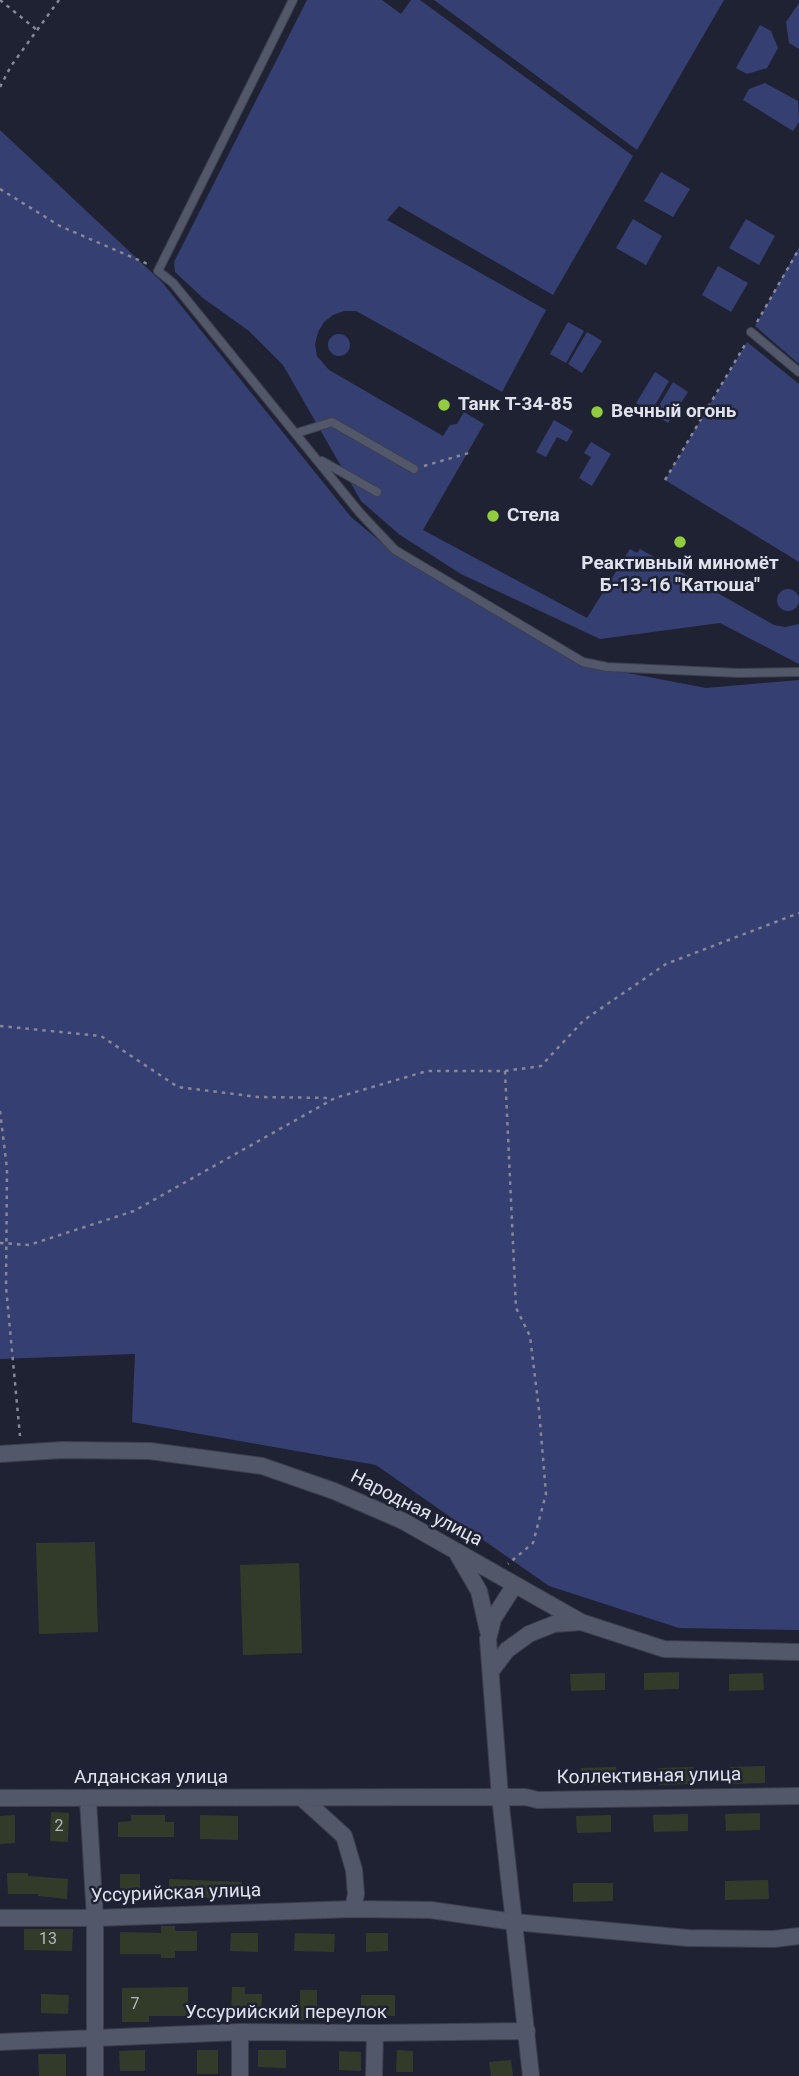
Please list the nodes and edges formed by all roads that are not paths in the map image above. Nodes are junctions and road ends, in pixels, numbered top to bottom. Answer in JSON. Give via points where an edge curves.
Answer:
{"nodes":[{"id":1,"x":293,"y":0,"type":"edge"},
{"id":2,"x":751,"y":332,"type":"road end"},
{"id":3,"x":799,"y":372,"type":"edge"},
{"id":4,"x":296,"y":433,"type":"junction"},
{"id":5,"x":316,"y":457,"type":"junction"},
{"id":6,"x":414,"y":469,"type":"road end"},
{"id":7,"x":377,"y":492,"type":"dead end"},
{"id":8,"x":799,"y":672,"type":"edge"},
{"id":9,"x":0,"y":1454,"type":"edge"},
{"id":10,"x":452,"y":1548,"type":"junction"},
{"id":11,"x":514,"y":1586,"type":"junction"},
{"id":12,"x":581,"y":1622,"type":"junction"},
{"id":13,"x":488,"y":1639,"type":"junction"},
{"id":14,"x":799,"y":1652,"type":"edge"},
{"id":15,"x":491,"y":1671,"type":"junction"},
{"id":16,"x":799,"y":1796,"type":"edge"},
{"id":17,"x":500,"y":1797,"type":"junction"},
{"id":18,"x":0,"y":1798,"type":"edge"},
{"id":19,"x":302,"y":1798,"type":"junction"},
{"id":20,"x":88,"y":1800,"type":"junction"},
{"id":21,"x":353,"y":1909,"type":"junction"},
{"id":22,"x":0,"y":1918,"type":"edge"},
{"id":23,"x":95,"y":1918,"type":"junction"},
{"id":24,"x":514,"y":1922,"type":"junction"},
{"id":25,"x":799,"y":1936,"type":"edge"},
{"id":26,"x":527,"y":2031,"type":"junction"},
{"id":27,"x":240,"y":2032,"type":"junction"},
{"id":28,"x":375,"y":2033,"type":"junction"},
{"id":29,"x":95,"y":2038,"type":"junction"},
{"id":30,"x":0,"y":2042,"type":"edge"},
{"id":31,"x":95,"y":2076,"type":"edge"},
{"id":32,"x":240,"y":2076,"type":"edge"},
{"id":33,"x":374,"y":2076,"type":"edge"},
{"id":34,"x":531,"y":2076,"type":"edge"}],
"edges":[{"from":1,"to":4,"type":"lane","via":[[158,271],[173,283]]},
{"from":2,"to":3,"type":"lane"},
{"from":4,"to":5,"type":"lane"},
{"from":4,"to":6,"type":"lane","via":[[332,422]]},
{"from":5,"to":7,"type":"lane"},
{"from":5,"to":8,"type":"lane","via":[[395,550],[583,662],[607,667]]},
{"from":9,"to":10,"type":"street","name":"Народная улица","via":[[150,1451],[262,1466],[334,1491]]},
{"from":10,"to":11,"type":"street","name":"Народная улица"},
{"from":10,"to":13,"type":"street","via":[[479,1591]]},
{"from":11,"to":12,"type":"street","name":"Народная улица"},
{"from":11,"to":13,"type":"street","via":[[493,1619]]},
{"from":12,"to":14,"type":"street","name":"Народная улица","via":[[664,1649]]},
{"from":12,"to":15,"type":"street","via":[[554,1624],[529,1634],[507,1650]]},
{"from":13,"to":15,"type":"street"},
{"from":15,"to":17,"type":"street"},
{"from":16,"to":17,"type":"street","name":"Коллективная улица"},
{"from":17,"to":19,"type":"street","name":"Коллективная улица"},
{"from":17,"to":24,"type":"street"},
{"from":18,"to":20,"type":"street","name":"Алданская улица"},
{"from":19,"to":20,"type":"street","name":"Алданская улица"},
{"from":19,"to":21,"type":"street","via":[[344,1836],[354,1870]]},
{"from":20,"to":23,"type":"street"},
{"from":21,"to":23,"type":"street","name":"Уссурийская улица"},
{"from":21,"to":24,"type":"street","name":"Уссурийская улица","via":[[431,1910]]},
{"from":22,"to":23,"type":"street","name":"Уссурийская улица"},
{"from":23,"to":29,"type":"street"},
{"from":24,"to":25,"type":"street","name":"Уссурийская улица","via":[[688,1938]]},
{"from":24,"to":26,"type":"street"},
{"from":26,"to":28,"type":"street","name":"Уссурийский переулок"},
{"from":26,"to":34,"type":"street"},
{"from":27,"to":28,"type":"street","name":"Уссурийский переулок"},
{"from":27,"to":29,"type":"street","name":"Уссурийский переулок"},
{"from":27,"to":32,"type":"street"},
{"from":28,"to":33,"type":"street"},
{"from":29,"to":30,"type":"street","name":"Уссурийский переулок"},
{"from":29,"to":31,"type":"street"}]}
